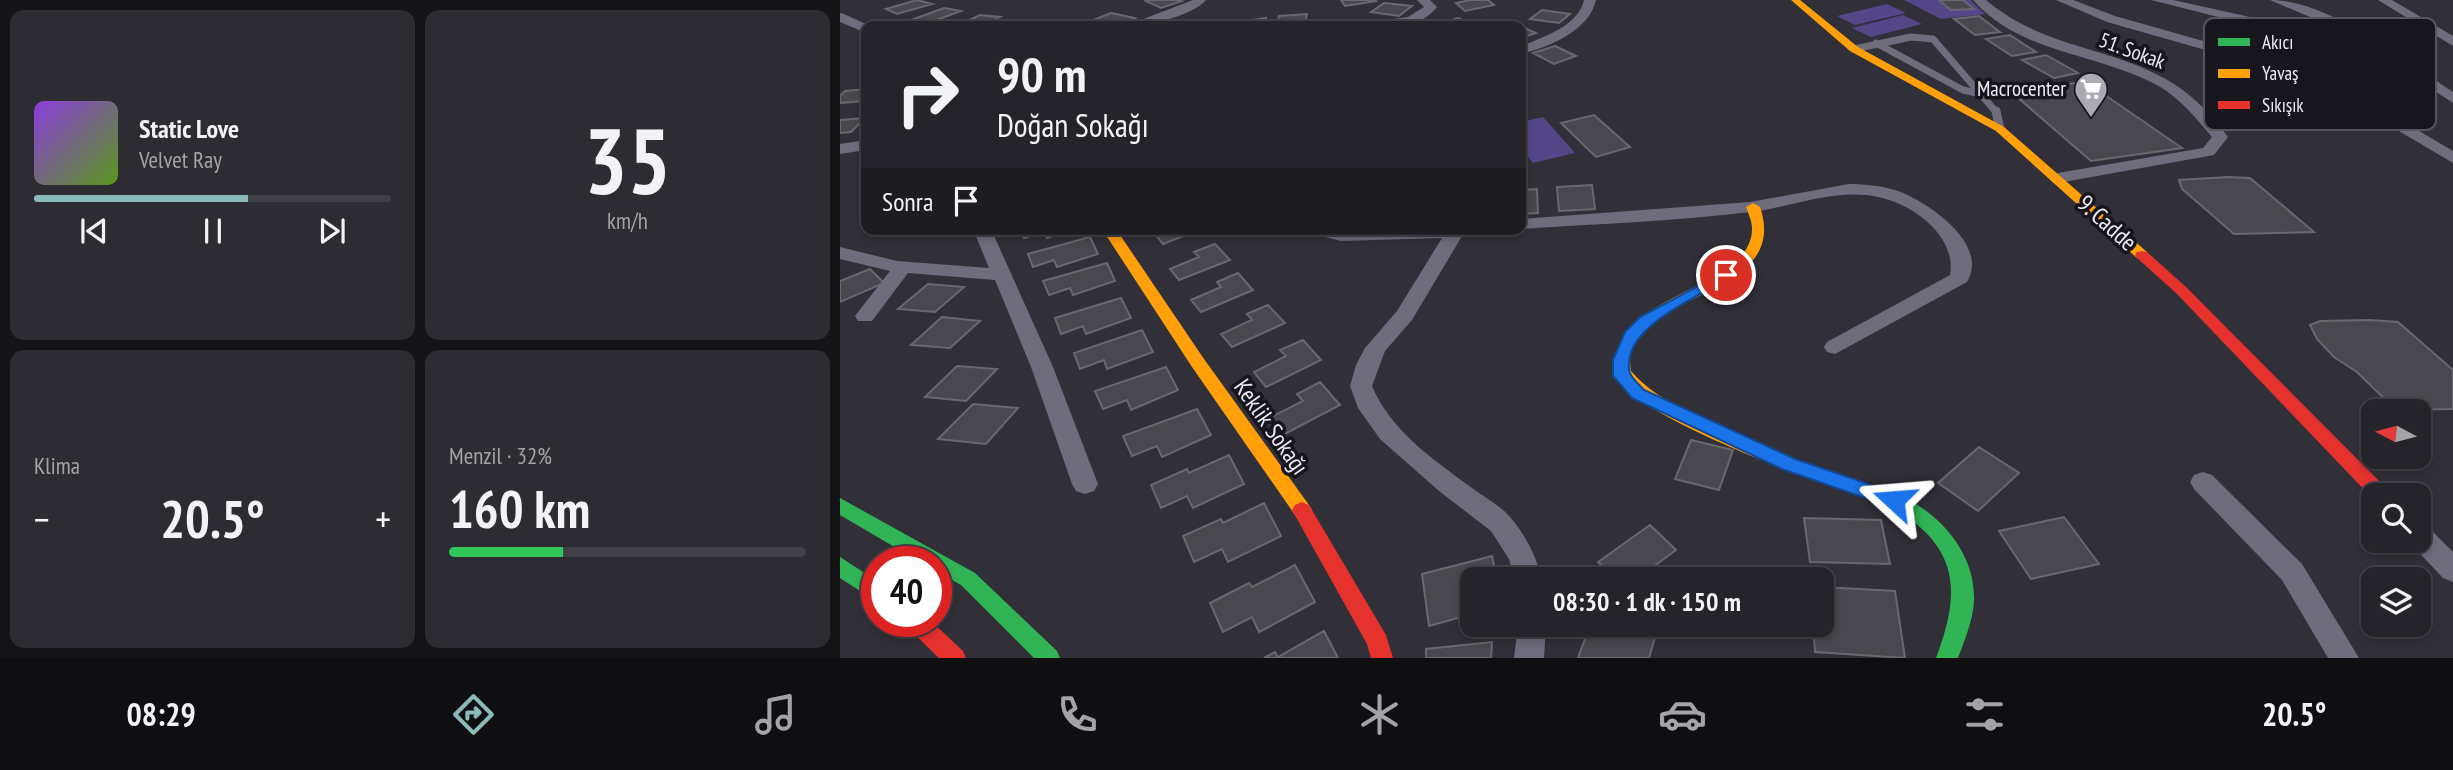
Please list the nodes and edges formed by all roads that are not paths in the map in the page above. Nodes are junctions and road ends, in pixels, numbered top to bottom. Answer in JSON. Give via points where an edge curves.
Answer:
{"nodes":[{"id":1,"x":1200,"y":0,"type":"edge"},
{"id":2,"x":1423,"y":0,"type":"edge"},
{"id":3,"x":1590,"y":0,"type":"edge"},
{"id":4,"x":1795,"y":0,"type":"edge"},
{"id":5,"x":1979,"y":0,"type":"edge"},
{"id":6,"x":2062,"y":0,"type":"edge"},
{"id":7,"x":2157,"y":0,"type":"edge"},
{"id":8,"x":2276,"y":0,"type":"edge"},
{"id":9,"x":2384,"y":0,"type":"edge"},
{"id":10,"x":840,"y":17,"type":"edge"},
{"id":11,"x":2237,"y":18,"type":"edge"},
{"id":12,"x":2321,"y":18,"type":"edge"},
{"id":13,"x":2414,"y":18,"type":"edge"},
{"id":14,"x":1146,"y":21,"type":"edge"},
{"id":15,"x":1406,"y":21,"type":"edge"},
{"id":16,"x":861,"y":27,"type":"edge"},
{"id":17,"x":2436,"y":31,"type":"edge"},
{"id":18,"x":2453,"y":41,"type":"edge"},
{"id":19,"x":1876,"y":43,"type":"junction"},
{"id":20,"x":2204,"y":46,"type":"edge"},
{"id":21,"x":1526,"y":48,"type":"edge"},
{"id":22,"x":1854,"y":49,"type":"junction"},
{"id":23,"x":2436,"y":88,"type":"edge"},
{"id":24,"x":1981,"y":94,"type":"junction"},
{"id":25,"x":2453,"y":99,"type":"edge"},
{"id":26,"x":2204,"y":119,"type":"edge"},
{"id":27,"x":2000,"y":129,"type":"junction"},
{"id":28,"x":2215,"y":130,"type":"edge"},
{"id":29,"x":2407,"y":130,"type":"edge"},
{"id":30,"x":861,"y":146,"type":"edge"},
{"id":31,"x":840,"y":149,"type":"edge"},
{"id":32,"x":2453,"y":158,"type":"edge"},
{"id":33,"x":2058,"y":178,"type":"junction"},
{"id":34,"x":1753,"y":207,"type":"junction"},
{"id":35,"x":1526,"y":224,"type":"edge"},
{"id":36,"x":984,"y":235,"type":"edge"},
{"id":37,"x":1113,"y":235,"type":"edge"},
{"id":38,"x":1457,"y":235,"type":"edge"},
{"id":39,"x":840,"y":253,"type":"edge"},
{"id":40,"x":904,"y":266,"type":"junction"},
{"id":41,"x":1001,"y":275,"type":"junction"},
{"id":42,"x":865,"y":316,"type":"dead end"},
{"id":43,"x":1836,"y":347,"type":"dead end"},
{"id":44,"x":2203,"y":482,"type":"dead end"},
{"id":45,"x":2369,"y":483,"type":"edge"},
{"id":46,"x":1085,"y":484,"type":"dead end"},
{"id":47,"x":840,"y":506,"type":"edge"},
{"id":48,"x":2431,"y":547,"type":"edge"},
{"id":49,"x":840,"y":566,"type":"edge"},
{"id":50,"x":1525,"y":567,"type":"edge"},
{"id":51,"x":2453,"y":570,"type":"edge"},
{"id":52,"x":861,"y":581,"type":"edge"},
{"id":53,"x":933,"y":637,"type":"edge"},
{"id":54,"x":1531,"y":637,"type":"edge"},
{"id":55,"x":955,"y":658,"type":"edge"},
{"id":56,"x":1049,"y":658,"type":"edge"},
{"id":57,"x":1382,"y":658,"type":"edge"},
{"id":58,"x":1529,"y":658,"type":"edge"},
{"id":59,"x":1947,"y":658,"type":"edge"},
{"id":60,"x":2344,"y":658,"type":"edge"}],
"edges":[{"from":1,"to":14,"type":"street"},
{"from":2,"to":15,"type":"street","via":[[1431,7],[1426,14]]},
{"from":3,"to":21,"type":"street","via":[[1587,13],[1556,37]]},
{"from":4,"to":22,"type":"main road","name":"9. Cadde"},
{"from":5,"to":26,"type":"street","name":"51. Sokak","via":[[2009,27],[2040,42],[2168,86]]},
{"from":6,"to":20,"type":"street"},
{"from":7,"to":11,"type":"street"},
{"from":8,"to":12,"type":"street"},
{"from":9,"to":13,"type":"street"},
{"from":10,"to":16,"type":"street"},
{"from":17,"to":18,"type":"street"},
{"from":19,"to":22,"type":"lane"},
{"from":19,"to":24,"type":"lane","via":[[1963,90]]},
{"from":19,"to":24,"type":"lane","via":[[1933,39]]},
{"from":22,"to":27,"type":"main road","name":"9. Cadde"},
{"from":23,"to":25,"type":"street"},
{"from":24,"to":27,"type":"lane","via":[[1998,114]]},
{"from":27,"to":33,"type":"main road","name":"9. Cadde"},
{"from":28,"to":33,"type":"street","name":"51. Sokak","via":[[2220,137],[2208,152]]},
{"from":29,"to":32,"type":"street"},
{"from":30,"to":31,"type":"street"},
{"from":33,"to":45,"type":"main road","name":"9. Cadde","via":[[2181,290]]},
{"from":34,"to":35,"type":"street"},
{"from":34,"to":43,"type":"street","via":[[1830,192],[1884,192],[1906,200],[1938,222],[1957,245],[1962,261],[1960,278]]},
{"from":34,"to":59,"type":"main road","via":[[1759,237],[1747,259],[1646,320],[1630,336],[1622,376],[1638,394],[1656,404],[1789,464],[1894,500],[1929,521],[1958,564],[1963,596]]},
{"from":36,"to":41,"type":"street"},
{"from":37,"to":57,"type":"main road","name":"Keklik Sokağı","via":[[1306,516],[1378,642]]},
{"from":38,"to":50,"type":"street","via":[[1405,315],[1376,348],[1361,386],[1388,433],[1500,523]]},
{"from":39,"to":40,"type":"street"},
{"from":40,"to":41,"type":"street"},
{"from":40,"to":42,"type":"street"},
{"from":41,"to":46,"type":"street","via":[[1042,367]]},
{"from":44,"to":60,"type":"street","via":[[2292,572]]},
{"from":47,"to":56,"type":"main road","via":[[968,579]]},
{"from":48,"to":51,"type":"street"},
{"from":49,"to":52,"type":"main road"},
{"from":53,"to":55,"type":"main road"},
{"from":54,"to":58,"type":"street"}]}
